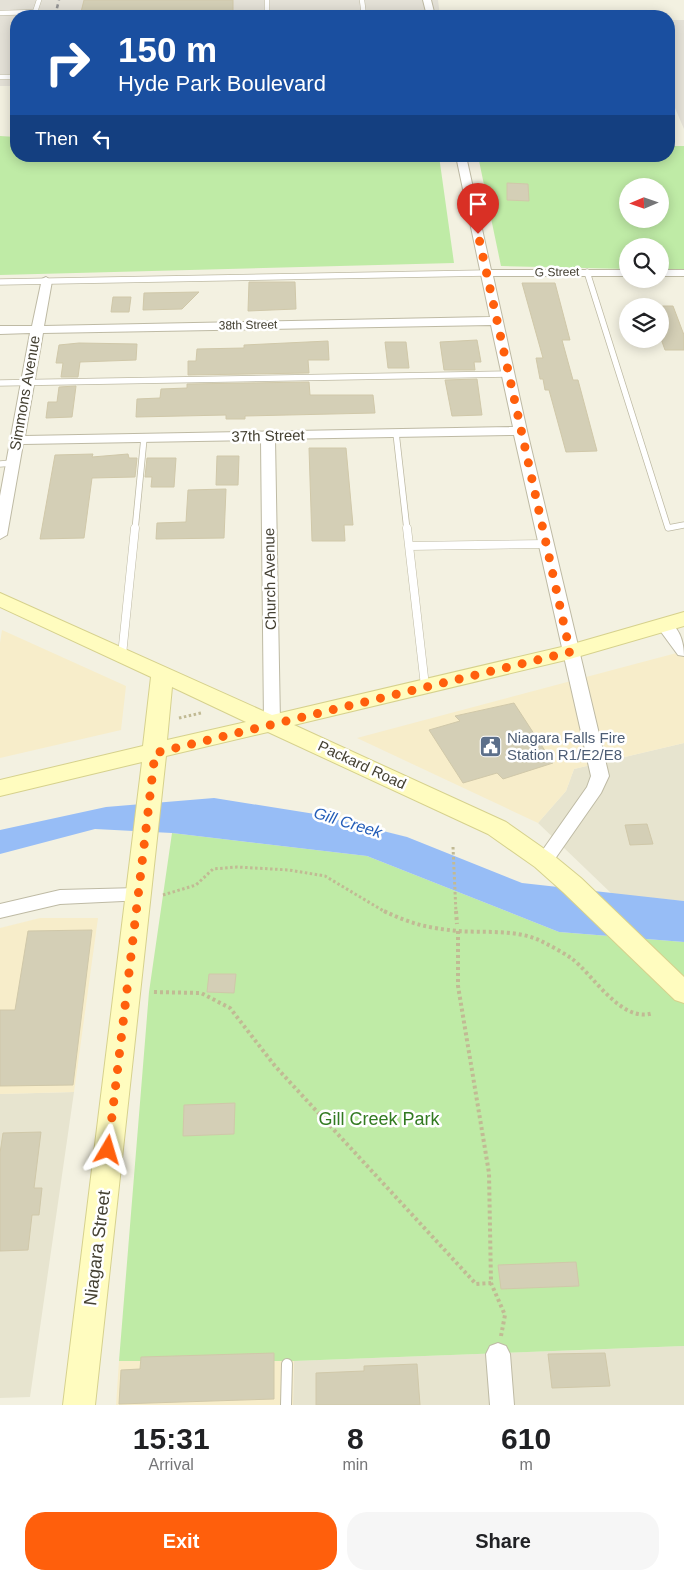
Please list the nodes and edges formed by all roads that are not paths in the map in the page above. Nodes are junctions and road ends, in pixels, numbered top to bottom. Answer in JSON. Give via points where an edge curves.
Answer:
{"nodes":[{"id":1,"x":462,"y":162,"type":"edge"},
{"id":2,"x":587,"y":272,"type":"junction"},
{"id":3,"x":619,"y":272,"type":"edge"},
{"id":4,"x":486,"y":273,"type":"junction"},
{"id":5,"x":669,"y":273,"type":"edge"},
{"id":6,"x":684,"y":273,"type":"edge"},
{"id":7,"x":46,"y":281,"type":"junction"},
{"id":8,"x":0,"y":282,"type":"edge"},
{"id":9,"x":496,"y":320,"type":"junction"},
{"id":10,"x":37,"y":329,"type":"junction"},
{"id":11,"x":0,"y":330,"type":"edge"},
{"id":12,"x":508,"y":374,"type":"junction"},
{"id":13,"x":0,"y":383,"type":"edge"},
{"id":14,"x":27,"y":383,"type":"junction"},
{"id":15,"x":520,"y":430,"type":"junction"},
{"id":16,"x":396,"y":433,"type":"junction"},
{"id":17,"x":268,"y":436,"type":"junction"},
{"id":18,"x":144,"y":438,"type":"junction"},
{"id":19,"x":16,"y":440,"type":"junction"},
{"id":20,"x":6,"y":464,"type":"edge"},
{"id":21,"x":1,"y":520,"type":"edge"},
{"id":22,"x":684,"y":524,"type":"edge"},
{"id":23,"x":0,"y":535,"type":"edge"},
{"id":24,"x":546,"y":544,"type":"junction"},
{"id":25,"x":410,"y":546,"type":"junction"},
{"id":26,"x":0,"y":599,"type":"edge"},
{"id":27,"x":674,"y":622,"type":"edge"},
{"id":28,"x":684,"y":651,"type":"edge"},
{"id":29,"x":570,"y":652,"type":"junction"},
{"id":30,"x":122,"y":655,"type":"junction"},
{"id":31,"x":162,"y":673,"type":"junction"},
{"id":32,"x":425,"y":686,"type":"junction"},
{"id":33,"x":272,"y":723,"type":"junction"},
{"id":34,"x":155,"y":753,"type":"junction"},
{"id":35,"x":0,"y":788,"type":"edge"},
{"id":36,"x":544,"y":861,"type":"junction"},
{"id":37,"x":151,"y":895,"type":"junction"},
{"id":38,"x":0,"y":911,"type":"edge"},
{"id":39,"x":684,"y":993,"type":"edge"},
{"id":40,"x":498,"y":1354,"type":"road end"},
{"id":41,"x":287,"y":1364,"type":"dead end"},
{"id":42,"x":79,"y":1405,"type":"edge"},
{"id":43,"x":286,"y":1405,"type":"edge"},
{"id":44,"x":502,"y":1405,"type":"edge"}],
"edges":[{"from":1,"to":4,"type":"street"},
{"from":2,"to":3,"type":"street","name":"G Street"},
{"from":2,"to":4,"type":"street","name":"G Street"},
{"from":2,"to":22,"type":"lane","via":[[668,528]]},
{"from":4,"to":7,"type":"lane"},
{"from":4,"to":9,"type":"street"},
{"from":5,"to":6,"type":"street"},
{"from":7,"to":8,"type":"lane"},
{"from":7,"to":10,"type":"street","name":"Simmons Avenue"},
{"from":9,"to":10,"type":"street","name":"38th Street"},
{"from":9,"to":12,"type":"street"},
{"from":10,"to":11,"type":"street","name":"38th Street"},
{"from":10,"to":14,"type":"street","name":"Simmons Avenue"},
{"from":12,"to":14,"type":"lane"},
{"from":12,"to":15,"type":"street"},
{"from":13,"to":14,"type":"lane"},
{"from":14,"to":19,"type":"street","name":"Simmons Avenue"},
{"from":15,"to":16,"type":"street","name":"37th Street"},
{"from":15,"to":24,"type":"street"},
{"from":16,"to":17,"type":"street","name":"37th Street"},
{"from":16,"to":25,"type":"lane"},
{"from":17,"to":18,"type":"street","name":"37th Street"},
{"from":17,"to":33,"type":"street","name":"Church Avenue"},
{"from":18,"to":19,"type":"street","name":"37th Street"},
{"from":18,"to":30,"type":"lane"},
{"from":19,"to":20,"type":"street","name":"Simmons Avenue"},
{"from":20,"to":21,"type":"street","name":"Simmons Avenue"},
{"from":21,"to":23,"type":"street","name":"Simmons Avenue"},
{"from":24,"to":25,"type":"lane"},
{"from":24,"to":29,"type":"street"},
{"from":25,"to":32,"type":"lane"},
{"from":26,"to":30,"type":"street","name":"Packard Road"},
{"from":27,"to":28,"type":"street"},
{"from":27,"to":29,"type":"street"},
{"from":29,"to":32,"type":"street"},
{"from":29,"to":36,"type":"street","via":[[600,776],[595,789]]},
{"from":30,"to":31,"type":"street","name":"Packard Road"},
{"from":31,"to":33,"type":"street","name":"Packard Road"},
{"from":31,"to":34,"type":"street","name":"Niagara Street"},
{"from":32,"to":33,"type":"street"},
{"from":33,"to":34,"type":"street"},
{"from":33,"to":36,"type":"street","name":"Packard Road","via":[[497,828]]},
{"from":34,"to":35,"type":"street"},
{"from":34,"to":37,"type":"street","name":"Niagara Street","via":[[145,848]]},
{"from":36,"to":39,"type":"street","name":"Packard Road"},
{"from":37,"to":38,"type":"street","via":[[60,897]]},
{"from":37,"to":42,"type":"street","name":"Niagara Street"},
{"from":40,"to":44,"type":"street"},
{"from":41,"to":43,"type":"lane"}]}
